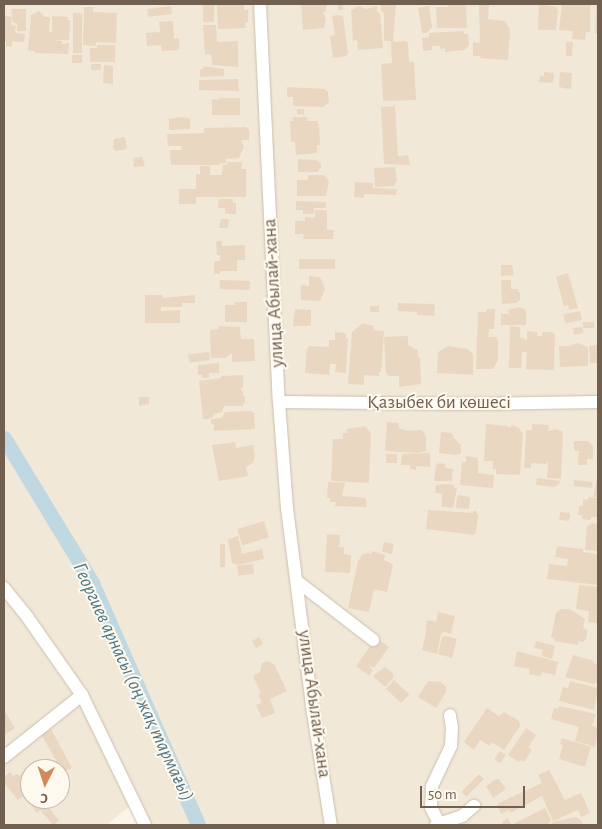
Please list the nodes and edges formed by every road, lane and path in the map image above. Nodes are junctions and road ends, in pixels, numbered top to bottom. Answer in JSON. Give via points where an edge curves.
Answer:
{"nodes":[{"id":1,"x":260,"y":4,"type":"edge"},
{"id":2,"x":279,"y":402,"type":"junction"},
{"id":3,"x":598,"y":402,"type":"edge"},
{"id":4,"x":298,"y":582,"type":"junction"},
{"id":5,"x":4,"y":588,"type":"edge"},
{"id":6,"x":373,"y":640,"type":"dead end"},
{"id":7,"x":82,"y":695,"type":"junction"},
{"id":8,"x":450,"y":715,"type":"dead end"},
{"id":9,"x":4,"y":757,"type":"edge"},
{"id":10,"x":474,"y":806,"type":"dead end"},
{"id":11,"x":145,"y":825,"type":"edge"},
{"id":12,"x":331,"y":825,"type":"edge"},
{"id":13,"x":438,"y":825,"type":"edge"}],
"edges":[{"from":1,"to":2,"type":"street","name":"улица Абылай-хана"},
{"from":2,"to":3,"type":"street","name":"Қазыбек би көшесі"},
{"from":2,"to":4,"type":"street","name":"улица Абылай-хана","via":[[287,508]]},
{"from":4,"to":6,"type":"street","name":"улица Абылай-хана"},
{"from":4,"to":12,"type":"street","name":"улица Абылай-хана","via":[[313,713]]},
{"from":5,"to":7,"type":"street"},
{"from":7,"to":9,"type":"street"},
{"from":7,"to":11,"type":"street"},
{"from":8,"to":13,"type":"street","via":[[451,746],[432,786],[431,807]]},
{"from":10,"to":13,"type":"street","via":[[462,816]]}]}
